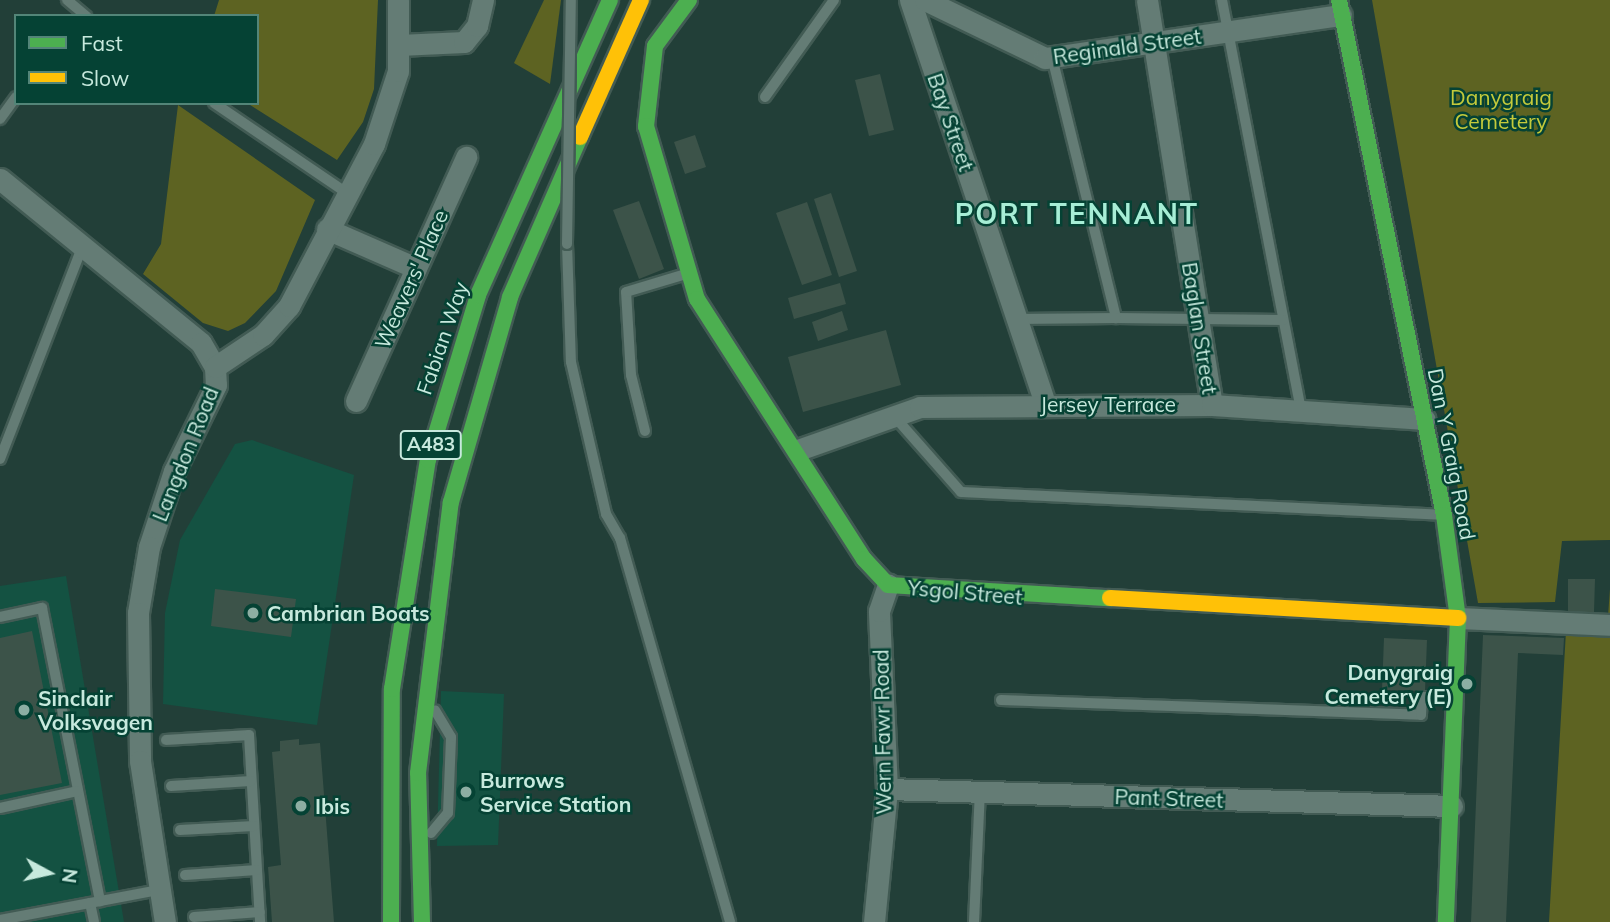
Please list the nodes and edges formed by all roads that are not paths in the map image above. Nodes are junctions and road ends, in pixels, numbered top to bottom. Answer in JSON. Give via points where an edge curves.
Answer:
{"nodes":[{"id":1,"x":67,"y":0,"type":"edge"},
{"id":2,"x":398,"y":0,"type":"edge"},
{"id":3,"x":483,"y":0,"type":"edge"},
{"id":4,"x":570,"y":0,"type":"edge"},
{"id":5,"x":610,"y":0,"type":"edge"},
{"id":6,"x":642,"y":0,"type":"edge"},
{"id":7,"x":689,"y":0,"type":"edge"},
{"id":8,"x":834,"y":0,"type":"edge"},
{"id":9,"x":910,"y":0,"type":"edge"},
{"id":10,"x":925,"y":0,"type":"edge"},
{"id":11,"x":1147,"y":0,"type":"edge"},
{"id":12,"x":1222,"y":0,"type":"edge"},
{"id":13,"x":1340,"y":8,"type":"edge"},
{"id":14,"x":79,"y":14,"type":"edge"},
{"id":15,"x":1227,"y":31,"type":"junction"},
{"id":16,"x":1154,"y":44,"type":"junction"},
{"id":17,"x":400,"y":45,"type":"junction"},
{"id":18,"x":1052,"y":57,"type":"junction"},
{"id":19,"x":765,"y":97,"type":"dead end"},
{"id":20,"x":14,"y":100,"type":"edge"},
{"id":21,"x":217,"y":105,"type":"edge"},
{"id":22,"x":0,"y":119,"type":"edge"},
{"id":23,"x":466,"y":157,"type":"dead end"},
{"id":24,"x":0,"y":179,"type":"edge"},
{"id":25,"x":344,"y":191,"type":"junction"},
{"id":26,"x":327,"y":229,"type":"junction"},
{"id":27,"x":83,"y":245,"type":"junction"},
{"id":28,"x":416,"y":268,"type":"junction"},
{"id":29,"x":689,"y":274,"type":"junction"},
{"id":30,"x":1116,"y":318,"type":"junction"},
{"id":31,"x":1017,"y":319,"type":"junction"},
{"id":32,"x":1199,"y":320,"type":"junction"},
{"id":33,"x":1283,"y":320,"type":"junction"},
{"id":34,"x":215,"y":368,"type":"junction"},
{"id":35,"x":356,"y":401,"type":"dead end"},
{"id":36,"x":1045,"y":404,"type":"junction"},
{"id":37,"x":1212,"y":405,"type":"junction"},
{"id":38,"x":1301,"y":411,"type":"junction"},
{"id":39,"x":894,"y":416,"type":"junction"},
{"id":40,"x":1425,"y":419,"type":"junction"},
{"id":41,"x":645,"y":431,"type":"dead end"},
{"id":42,"x":798,"y":450,"type":"junction"},
{"id":43,"x":0,"y":459,"type":"edge"},
{"id":44,"x":1444,"y":515,"type":"junction"},
{"id":45,"x":888,"y":585,"type":"junction"},
{"id":46,"x":0,"y":617,"type":"edge"},
{"id":47,"x":1458,"y":618,"type":"junction"},
{"id":48,"x":1610,"y":625,"type":"edge"},
{"id":49,"x":424,"y":688,"type":"junction"},
{"id":50,"x":1458,"y":698,"type":"junction"},
{"id":51,"x":1001,"y":700,"type":"dead end"},
{"id":52,"x":166,"y":740,"type":"dead end"},
{"id":53,"x":251,"y":781,"type":"junction"},
{"id":54,"x":170,"y":786,"type":"dead end"},
{"id":55,"x":887,"y":789,"type":"junction"},
{"id":56,"x":77,"y":791,"type":"junction"},
{"id":57,"x":980,"y":792,"type":"junction"},
{"id":58,"x":1452,"y":806,"type":"junction"},
{"id":59,"x":0,"y":808,"type":"edge"},
{"id":60,"x":254,"y":826,"type":"junction"},
{"id":61,"x":180,"y":830,"type":"dead end"},
{"id":62,"x":416,"y":855,"type":"junction"},
{"id":63,"x":257,"y":870,"type":"junction"},
{"id":64,"x":185,"y":875,"type":"dead end"},
{"id":65,"x":159,"y":890,"type":"junction"},
{"id":66,"x":95,"y":902,"type":"junction"},
{"id":67,"x":194,"y":917,"type":"dead end"},
{"id":68,"x":260,"y":917,"type":"edge"},
{"id":69,"x":0,"y":920,"type":"edge"},
{"id":70,"x":94,"y":922,"type":"edge"},
{"id":71,"x":165,"y":922,"type":"edge"},
{"id":72,"x":391,"y":922,"type":"edge"},
{"id":73,"x":422,"y":922,"type":"edge"},
{"id":74,"x":730,"y":922,"type":"edge"},
{"id":75,"x":874,"y":922,"type":"edge"},
{"id":76,"x":974,"y":922,"type":"edge"},
{"id":77,"x":1446,"y":922,"type":"edge"}],
"edges":[{"from":1,"to":14,"type":"lane"},
{"from":2,"to":17,"type":"street","name":"Langdon Road"},
{"from":3,"to":17,"type":"street","via":[[477,26],[464,42]]},
{"from":4,"to":74,"type":"lane","bridge":true,"via":[[567,244],[571,362],[606,514],[624,551]]},
{"from":5,"to":72,"type":"main road","name":"Fabian Way","number":"A483","via":[[488,270],[430,449],[392,689]]},
{"from":6,"to":49,"type":"main road","number":"A483","via":[[553,187],[480,391],[451,502]]},
{"from":7,"to":29,"type":"main road","name":"Ysgol Street","via":[[655,46],[646,127]]},
{"from":8,"to":19,"type":"lane"},
{"from":9,"to":31,"type":"street","name":"Bay Street"},
{"from":10,"to":18,"type":"street","name":"Reginald Street"},
{"from":11,"to":16,"type":"street","name":"Baglan Street"},
{"from":12,"to":15,"type":"lane"},
{"from":13,"to":15,"type":"street","name":"Reginald Street"},
{"from":13,"to":40,"type":"main road","name":"Dan Y Graig Road"},
{"from":15,"to":16,"type":"street","name":"Reginald Street"},
{"from":15,"to":33,"type":"lane"},
{"from":16,"to":18,"type":"street","name":"Reginald Street"},
{"from":16,"to":32,"type":"street","name":"Baglan Street"},
{"from":17,"to":25,"type":"street","name":"Langdon Road","via":[[388,113]]},
{"from":18,"to":30,"type":"lane"},
{"from":20,"to":22,"type":"lane"},
{"from":21,"to":25,"type":"lane"},
{"from":23,"to":28,"type":"street","name":"Weavers' Place"},
{"from":24,"to":27,"type":"street"},
{"from":25,"to":26,"type":"street","name":"Langdon Road"},
{"from":26,"to":28,"type":"street"},
{"from":26,"to":34,"type":"street","name":"Langdon Road","via":[[289,306],[263,335]]},
{"from":27,"to":34,"type":"street","via":[[201,343]]},
{"from":27,"to":43,"type":"lane"},
{"from":28,"to":35,"type":"street","name":"Weavers' Place"},
{"from":29,"to":41,"type":"lane","via":[[626,292],[631,375]]},
{"from":29,"to":42,"type":"main road","name":"Ysgol Street","via":[[697,299]]},
{"from":30,"to":31,"type":"lane"},
{"from":30,"to":32,"type":"lane"},
{"from":31,"to":36,"type":"street","name":"Bay Street"},
{"from":32,"to":33,"type":"lane"},
{"from":32,"to":37,"type":"street","name":"Baglan Street"},
{"from":33,"to":38,"type":"lane"},
{"from":34,"to":65,"type":"street","name":"Langdon Road","via":[[216,385],[174,471],[149,547],[138,612],[140,761]]},
{"from":36,"to":37,"type":"street","name":"Jersey Terrace"},
{"from":36,"to":39,"type":"street","name":"Jersey Terrace","via":[[920,407]]},
{"from":37,"to":38,"type":"street","name":"Jersey Terrace"},
{"from":38,"to":40,"type":"street","name":"Jersey Terrace"},
{"from":39,"to":42,"type":"street","name":"Jersey Terrace"},
{"from":39,"to":44,"type":"lane","via":[[961,492]]},
{"from":40,"to":44,"type":"main road","name":"Dan Y Graig Road"},
{"from":42,"to":45,"type":"main road","name":"Ysgol Street","via":[[864,559]]},
{"from":44,"to":47,"type":"main road","name":"Dan Y Graig Road"},
{"from":45,"to":47,"type":"main road","name":"Ysgol Street"},
{"from":45,"to":55,"type":"street","name":"Wern Fawr Road","via":[[879,611]]},
{"from":46,"to":56,"type":"lane","via":[[42,608]]},
{"from":47,"to":48,"type":"street","name":"Ysgol Street"},
{"from":47,"to":50,"type":"main road","name":"Dan Y Graig Road"},
{"from":49,"to":62,"type":"main road","number":"A483"},
{"from":49,"to":62,"type":"lane","via":[[451,737],[448,813]]},
{"from":50,"to":51,"type":"lane","via":[[1422,697],[1421,715]]},
{"from":50,"to":58,"type":"main road","name":"Dan Y Graig Road"},
{"from":52,"to":53,"type":"lane","via":[[249,735]]},
{"from":53,"to":54,"type":"lane"},
{"from":53,"to":60,"type":"lane"},
{"from":55,"to":57,"type":"street","name":"Pant Street"},
{"from":55,"to":75,"type":"street","name":"Wern Fawr Road"},
{"from":56,"to":59,"type":"lane"},
{"from":56,"to":66,"type":"lane"},
{"from":57,"to":58,"type":"street","name":"Pant Street"},
{"from":57,"to":76,"type":"lane"},
{"from":58,"to":77,"type":"main road","name":"Dan Y Graig Road"},
{"from":60,"to":61,"type":"lane"},
{"from":60,"to":63,"type":"lane"},
{"from":62,"to":73,"type":"main road","number":"A483"},
{"from":63,"to":64,"type":"lane"},
{"from":63,"to":68,"type":"lane"},
{"from":65,"to":66,"type":"lane"},
{"from":65,"to":71,"type":"street","name":"Langdon Road"},
{"from":66,"to":69,"type":"lane"},
{"from":66,"to":70,"type":"lane"},
{"from":67,"to":68,"type":"lane"}]}
